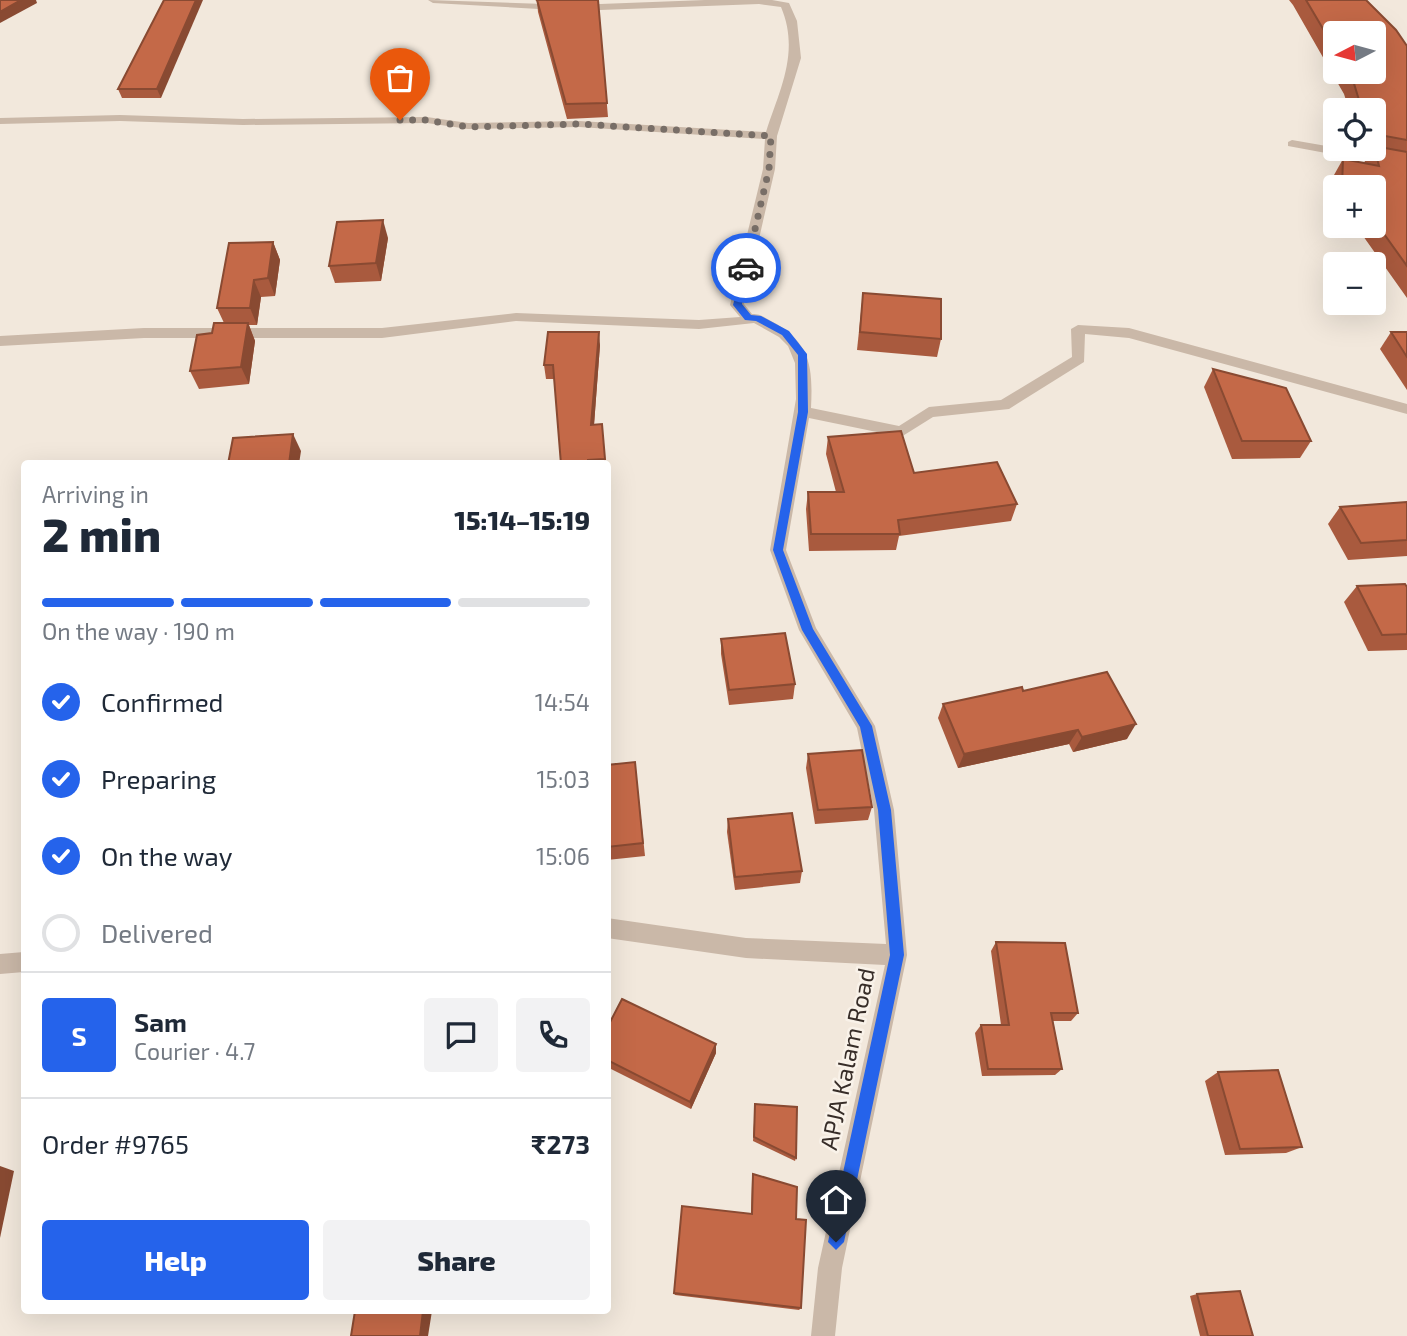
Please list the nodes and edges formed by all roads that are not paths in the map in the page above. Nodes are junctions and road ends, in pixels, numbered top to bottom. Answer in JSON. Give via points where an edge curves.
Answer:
{"nodes":[{"id":1,"x":433,"y":0,"type":"edge"},
{"id":2,"x":759,"y":0,"type":"edge"},
{"id":3,"x":0,"y":121,"type":"edge"},
{"id":4,"x":771,"y":136,"type":"junction"},
{"id":5,"x":1292,"y":144,"type":"dead end"},
{"id":6,"x":1407,"y":164,"type":"edge"},
{"id":7,"x":758,"y":318,"type":"junction"},
{"id":8,"x":0,"y":341,"type":"edge"},
{"id":9,"x":1407,"y":409,"type":"edge"},
{"id":10,"x":803,"y":412,"type":"junction"},
{"id":11,"x":611,"y":929,"type":"edge"},
{"id":12,"x":897,"y":955,"type":"junction"},
{"id":13,"x":21,"y":962,"type":"edge"},
{"id":14,"x":0,"y":964,"type":"edge"},
{"id":15,"x":823,"y":1336,"type":"edge"}],
"edges":[{"from":1,"to":2,"type":"street","via":[[575,8]]},
{"from":2,"to":4,"type":"street","via":[[785,5],[792,21],[796,58]]},
{"from":3,"to":4,"type":"street","via":[[426,120],[468,127],[579,124]]},
{"from":4,"to":7,"type":"street","via":[[769,169],[737,305],[748,318]]},
{"from":5,"to":6,"type":"street"},
{"from":7,"to":8,"type":"street","via":[[733,324],[688,324],[516,317],[383,333],[144,333]]},
{"from":7,"to":10,"type":"street","via":[[785,333],[803,354]]},
{"from":9,"to":10,"type":"street","via":[[1129,333],[1078,329],[1079,359],[1004,405],[929,412],[901,432]]},
{"from":10,"to":12,"type":"street","via":[[778,550],[808,630],[866,726],[884,810]]},
{"from":11,"to":12,"type":"street","name":"APJA Kalam Road","via":[[746,948]]},
{"from":12,"to":15,"type":"street","name":"APJA Kalam Road","via":[[830,1268]]},
{"from":13,"to":14,"type":"street"}]}
